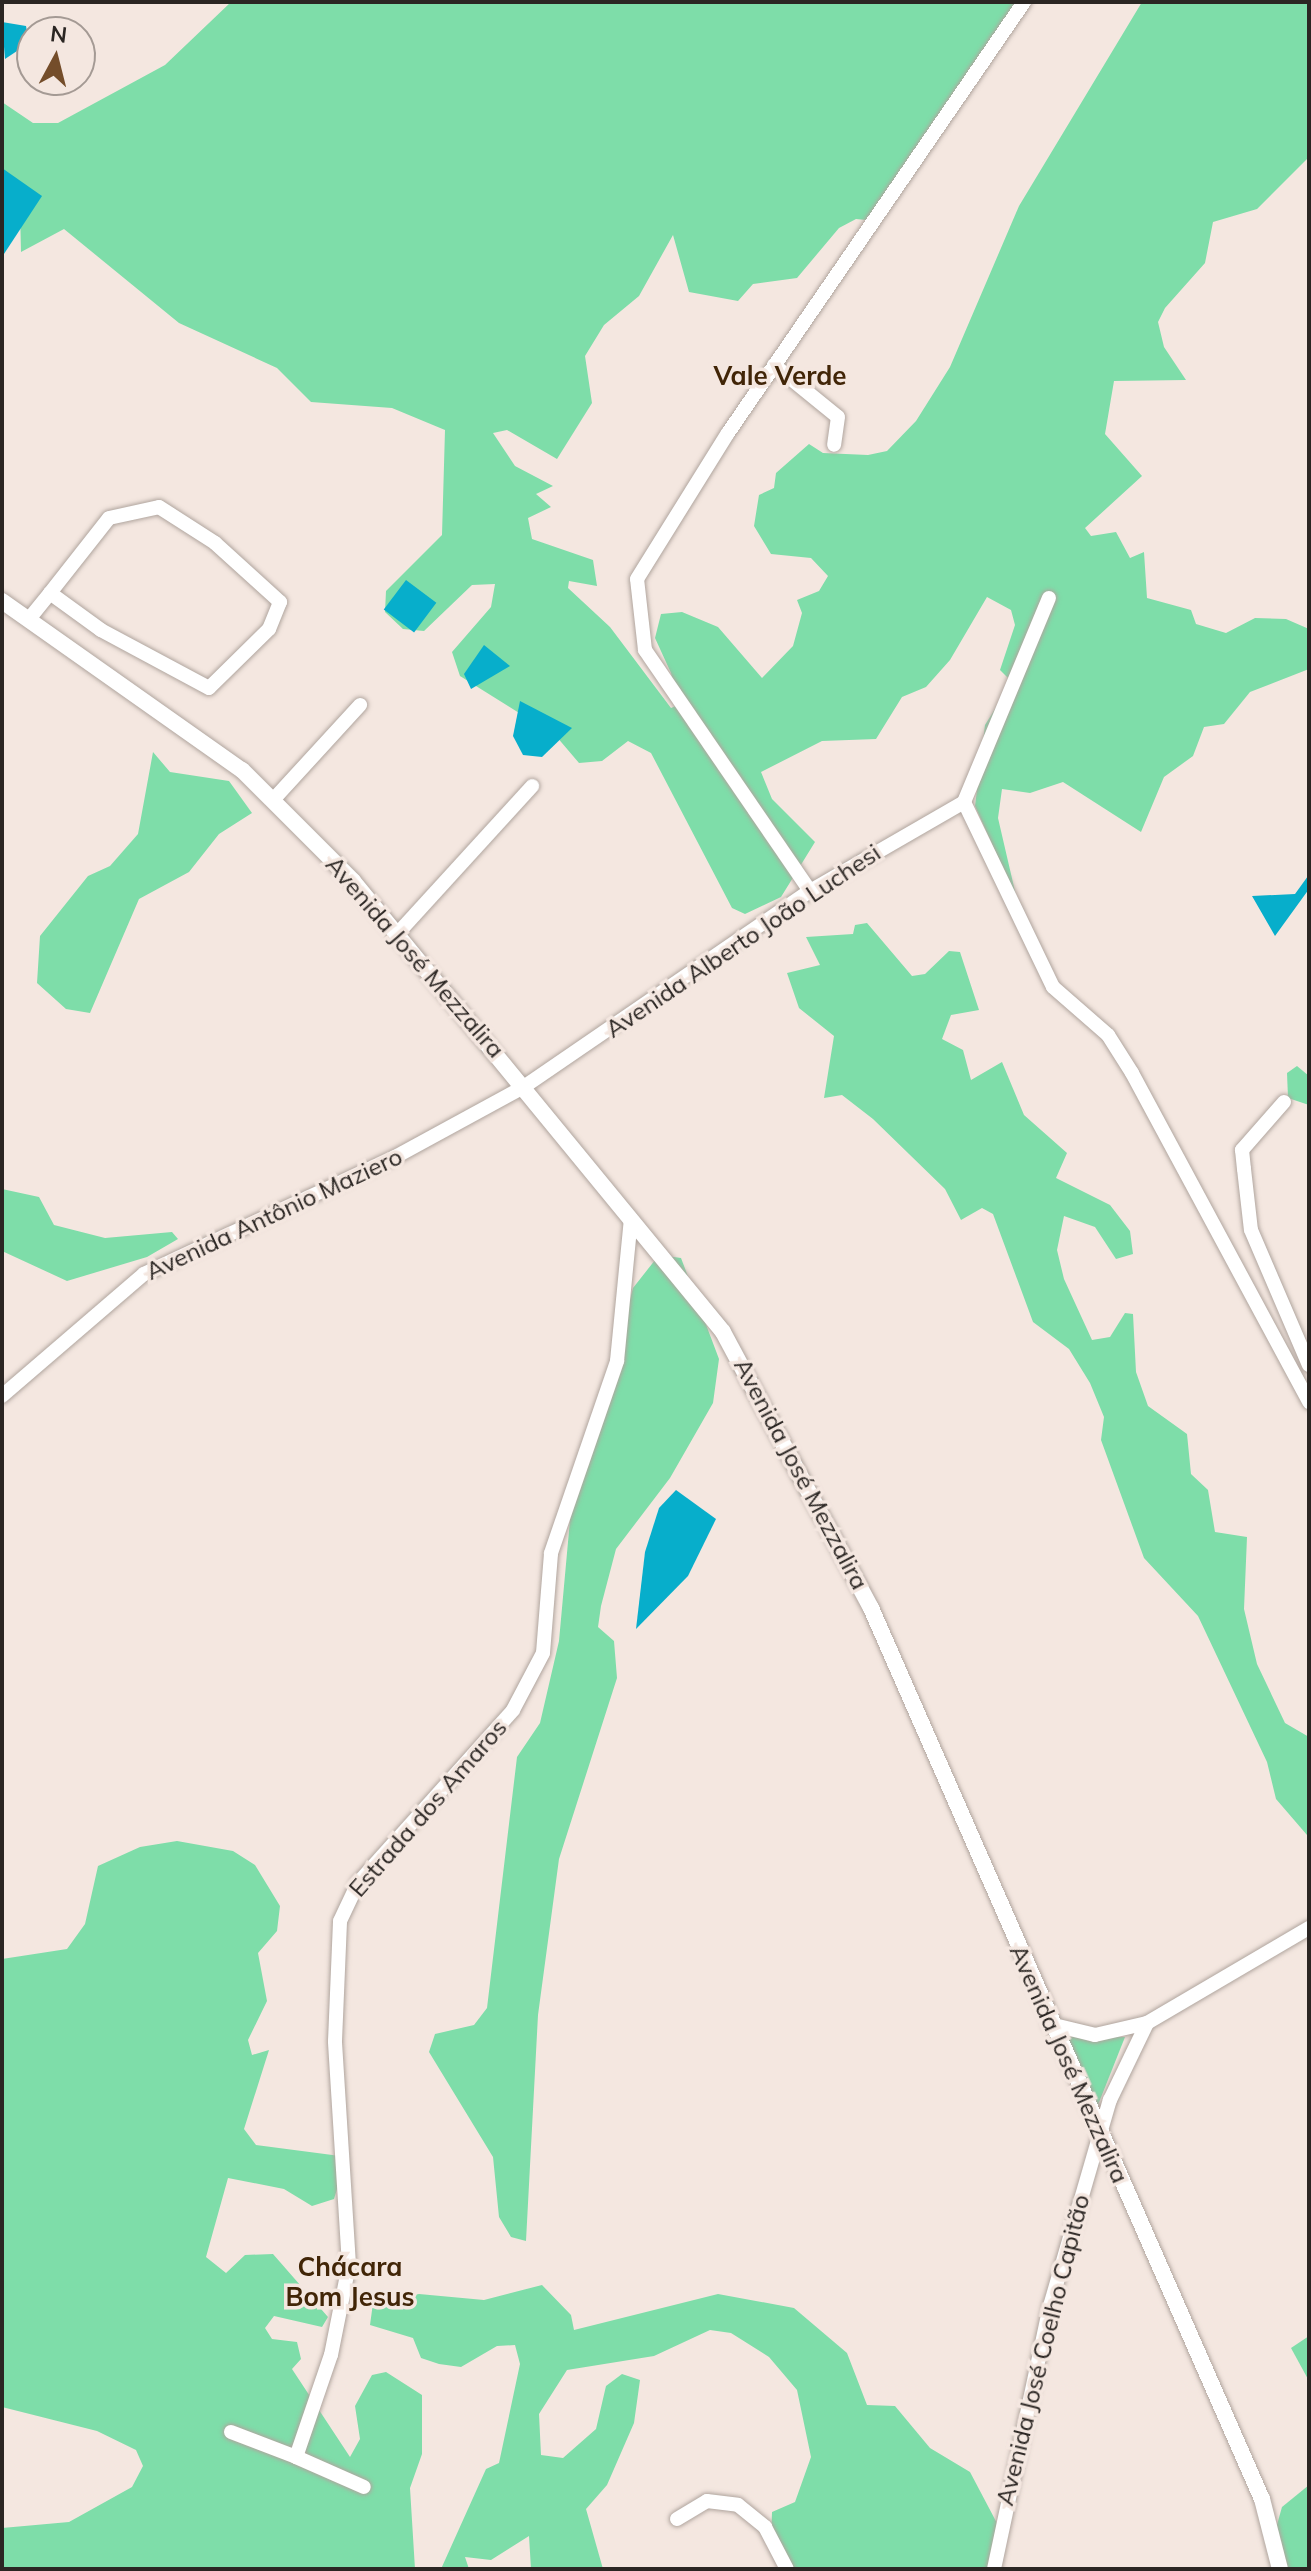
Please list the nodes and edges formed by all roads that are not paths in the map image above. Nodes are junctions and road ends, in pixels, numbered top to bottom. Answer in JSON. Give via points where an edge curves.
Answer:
{"nodes":[{"id":1,"x":1024,"y":2,"type":"edge"},
{"id":2,"x":774,"y":365,"type":"junction"},
{"id":3,"x":834,"y":445,"type":"dead end"},
{"id":4,"x":50,"y":593,"type":"junction"},
{"id":5,"x":1049,"y":598,"type":"dead end"},
{"id":6,"x":2,"y":601,"type":"edge"},
{"id":7,"x":29,"y":619,"type":"junction"},
{"id":8,"x":360,"y":705,"type":"dead end"},
{"id":9,"x":532,"y":786,"type":"dead end"},
{"id":10,"x":273,"y":800,"type":"junction"},
{"id":11,"x":964,"y":802,"type":"junction"},
{"id":12,"x":810,"y":891,"type":"junction"},
{"id":13,"x":398,"y":933,"type":"junction"},
{"id":14,"x":525,"y":1086,"type":"junction"},
{"id":15,"x":1284,"y":1102,"type":"dead end"},
{"id":16,"x":631,"y":1219,"type":"junction"},
{"id":17,"x":1309,"y":1365,"type":"edge"},
{"id":18,"x":2,"y":1396,"type":"edge"},
{"id":19,"x":1309,"y":1402,"type":"edge"},
{"id":20,"x":1309,"y":1928,"type":"edge"},
{"id":21,"x":1147,"y":2023,"type":"junction"},
{"id":22,"x":1050,"y":2024,"type":"junction"},
{"id":23,"x":1099,"y":2133,"type":"junction"},
{"id":24,"x":231,"y":2432,"type":"dead end"},
{"id":25,"x":296,"y":2457,"type":"junction"},
{"id":26,"x":364,"y":2487,"type":"dead end"},
{"id":27,"x":677,"y":2519,"type":"dead end"},
{"id":28,"x":787,"y":2569,"type":"edge"},
{"id":29,"x":994,"y":2569,"type":"edge"},
{"id":30,"x":1280,"y":2569,"type":"edge"}],
"edges":[{"from":1,"to":2,"type":"street"},
{"from":2,"to":3,"type":"street","via":[[838,417]]},
{"from":2,"to":12,"type":"street","via":[[642,568],[636,610],[645,650],[670,694]]},
{"from":4,"to":4,"type":"street","via":[[109,518],[159,507],[215,543],[280,602],[269,629],[209,688],[101,630]]},
{"from":4,"to":7,"type":"street"},
{"from":5,"to":11,"type":"street"},
{"from":6,"to":7,"type":"main road","name":"Avenida José Mezzalira"},
{"from":7,"to":10,"type":"main road","name":"Avenida José Mezzalira","via":[[194,733]]},
{"from":8,"to":10,"type":"street"},
{"from":9,"to":13,"type":"street"},
{"from":10,"to":13,"type":"main road","name":"Avenida José Mezzalira"},
{"from":11,"to":12,"type":"street","name":"Avenida Alberto João Luchesi"},
{"from":11,"to":19,"type":"street","via":[[1053,987],[1108,1035],[1132,1073]]},
{"from":12,"to":14,"type":"street","name":"Avenida Alberto João Luchesi"},
{"from":13,"to":14,"type":"main road","name":"Avenida José Mezzalira"},
{"from":14,"to":16,"type":"main road","name":"Avenida José Mezzalira"},
{"from":14,"to":18,"type":"street","name":"Avenida Antônio Maziero","via":[[395,1157],[144,1274]]},
{"from":15,"to":17,"type":"street","via":[[1242,1150],[1251,1230]]},
{"from":16,"to":22,"type":"main road","name":"Avenida José Mezzalira","via":[[723,1332],[794,1456],[871,1608]]},
{"from":16,"to":25,"type":"street","name":"Estrada dos Amaros","via":[[617,1361],[554,1541],[543,1653],[513,1710],[358,1883],[340,1921],[335,2041],[349,2265],[331,2355]]},
{"from":20,"to":21,"type":"street"},
{"from":21,"to":22,"type":"street","via":[[1095,2035]]},
{"from":21,"to":23,"type":"street","name":"Avenida José Coelho Capitão"},
{"from":22,"to":23,"type":"main road","name":"Avenida José Mezzalira"},
{"from":23,"to":29,"type":"street","name":"Avenida José Coelho Capitão","via":[[1008,2479]]},
{"from":23,"to":30,"type":"main road","name":"Avenida José Mezzalira","via":[[1262,2499]]},
{"from":24,"to":25,"type":"street"},
{"from":25,"to":26,"type":"street"},
{"from":27,"to":28,"type":"street","via":[[707,2501],[738,2505],[765,2527]]}]}
